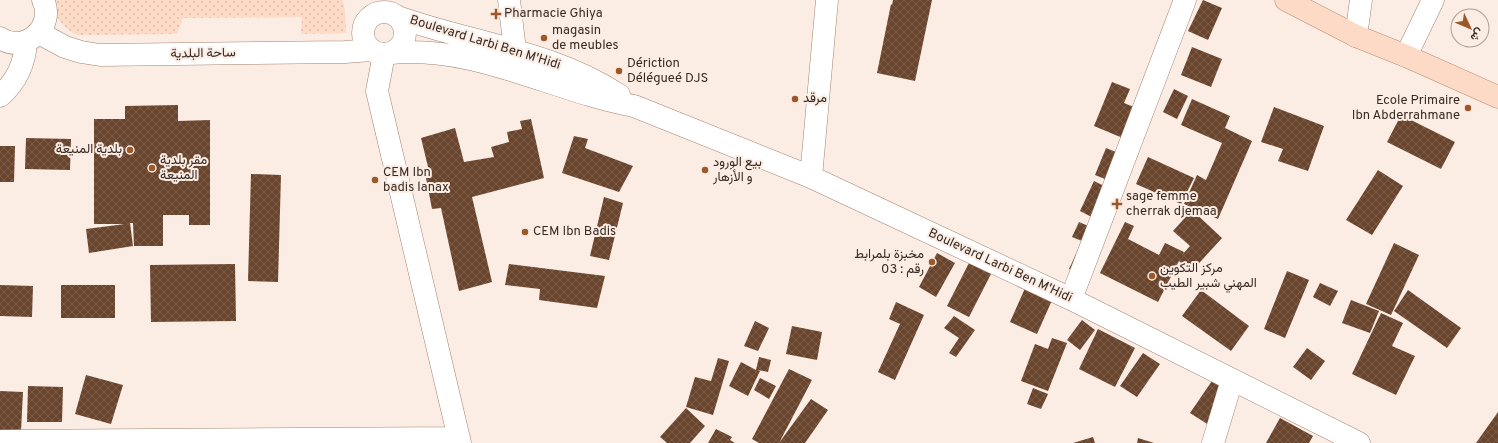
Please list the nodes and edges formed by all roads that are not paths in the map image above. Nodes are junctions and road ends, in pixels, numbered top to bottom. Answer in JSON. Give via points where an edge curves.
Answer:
{"nodes":[{"id":1,"x":43,"y":0,"type":"edge"},
{"id":2,"x":509,"y":0,"type":"edge"},
{"id":3,"x":827,"y":0,"type":"edge"},
{"id":4,"x":1185,"y":0,"type":"edge"},
{"id":5,"x":1286,"y":0,"type":"edge"},
{"id":6,"x":1361,"y":0,"type":"edge"},
{"id":7,"x":1433,"y":0,"type":"edge"},
{"id":8,"x":385,"y":9,"type":"edge"},
{"id":9,"x":1356,"y":36,"type":"junction"},
{"id":10,"x":32,"y":37,"type":"junction"},
{"id":11,"x":0,"y":38,"type":"edge"},
{"id":12,"x":382,"y":52,"type":"junction"},
{"id":13,"x":1406,"y":56,"type":"junction"},
{"id":14,"x":513,"y":61,"type":"junction"},
{"id":15,"x":0,"y":96,"type":"edge"},
{"id":16,"x":1498,"y":97,"type":"edge"},
{"id":17,"x":810,"y":177,"type":"junction"},
{"id":18,"x":1071,"y":299,"type":"junction"},
{"id":19,"x":1232,"y":380,"type":"junction"},
{"id":20,"x":0,"y":441,"type":"edge"},
{"id":21,"x":459,"y":441,"type":"edge"},
{"id":22,"x":1213,"y":443,"type":"edge"},
{"id":23,"x":1359,"y":443,"type":"edge"}],
"edges":[{"from":1,"to":10,"type":"street","via":[[46,15],[44,24]]},
{"from":2,"to":14,"type":"street"},
{"from":3,"to":17,"type":"street"},
{"from":4,"to":18,"type":"street"},
{"from":5,"to":9,"type":"main road"},
{"from":6,"to":9,"type":"street"},
{"from":7,"to":13,"type":"street"},
{"from":8,"to":12,"type":"street","via":[[367,20],[364,26],[366,45]]},
{"from":8,"to":12,"type":"street","via":[[405,30],[405,37],[397,49]]},
{"from":8,"to":14,"type":"street","name":"Boulevard Larbi Ben M'Hidi"},
{"from":9,"to":13,"type":"main road"},
{"from":10,"to":11,"type":"street","via":[[22,43],[12,43]]},
{"from":10,"to":12,"type":"street","name":"ساحة البلدية","via":[[100,55]]},
{"from":10,"to":15,"type":"street","via":[[18,74]]},
{"from":12,"to":14,"type":"street","name":"Boulevard Larbi Ben M'Hidi","via":[[416,51]]},
{"from":12,"to":21,"type":"street","via":[[377,91]]},
{"from":13,"to":16,"type":"main road"},
{"from":14,"to":17,"type":"street","name":"Boulevard Larbi Ben M'Hidi","via":[[547,60],[569,68],[613,90],[634,106]]},
{"from":17,"to":18,"type":"street","name":"Boulevard Larbi Ben M'Hidi"},
{"from":18,"to":19,"type":"street","name":"Boulevard Larbi Ben M'Hidi"},
{"from":19,"to":22,"type":"street"},
{"from":19,"to":23,"type":"street","name":"Boulevard Larbi Ben M'Hidi"},
{"from":20,"to":21,"type":"street"}]}
